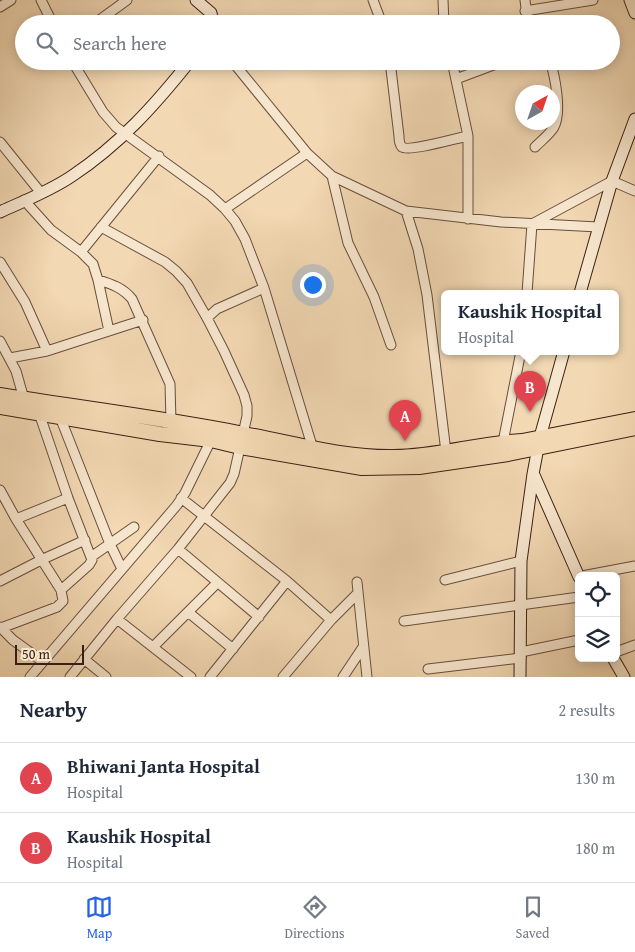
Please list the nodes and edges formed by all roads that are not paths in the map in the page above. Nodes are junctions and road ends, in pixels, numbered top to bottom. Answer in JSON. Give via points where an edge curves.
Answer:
{"nodes":[{"id":1,"x":41,"y":0,"type":"edge"},
{"id":2,"x":127,"y":0,"type":"edge"},
{"id":3,"x":196,"y":0,"type":"edge"},
{"id":4,"x":374,"y":0,"type":"edge"},
{"id":5,"x":442,"y":0,"type":"edge"},
{"id":6,"x":525,"y":0,"type":"edge"},
{"id":7,"x":593,"y":0,"type":"edge"},
{"id":8,"x":525,"y":11,"type":"junction"},
{"id":9,"x":48,"y":15,"type":"edge"},
{"id":10,"x":106,"y":15,"type":"edge"},
{"id":11,"x":211,"y":15,"type":"edge"},
{"id":12,"x":379,"y":15,"type":"edge"},
{"id":13,"x":443,"y":15,"type":"edge"},
{"id":14,"x":526,"y":15,"type":"edge"},
{"id":15,"x":77,"y":70,"type":"edge"},
{"id":16,"x":183,"y":70,"type":"edge"},
{"id":17,"x":239,"y":70,"type":"edge"},
{"id":18,"x":391,"y":70,"type":"edge"},
{"id":19,"x":454,"y":70,"type":"edge"},
{"id":20,"x":480,"y":70,"type":"edge"},
{"id":21,"x":552,"y":70,"type":"edge"},
{"id":22,"x":456,"y":79,"type":"junction"},
{"id":23,"x":635,"y":119,"type":"edge"},
{"id":24,"x":125,"y":134,"type":"junction"},
{"id":25,"x":468,"y":136,"type":"junction"},
{"id":26,"x":0,"y":142,"type":"edge"},
{"id":27,"x":536,"y":147,"type":"dead end"},
{"id":28,"x":307,"y":153,"type":"junction"},
{"id":29,"x":159,"y":156,"type":"junction"},
{"id":30,"x":332,"y":176,"type":"junction"},
{"id":31,"x":612,"y":181,"type":"junction"},
{"id":32,"x":635,"y":192,"type":"edge"},
{"id":33,"x":40,"y":193,"type":"junction"},
{"id":34,"x":24,"y":200,"type":"junction"},
{"id":35,"x":225,"y":208,"type":"junction"},
{"id":36,"x":406,"y":211,"type":"junction"},
{"id":37,"x":0,"y":212,"type":"edge"},
{"id":38,"x":468,"y":219,"type":"junction"},
{"id":39,"x":532,"y":224,"type":"junction"},
{"id":40,"x":101,"y":226,"type":"junction"},
{"id":41,"x":598,"y":227,"type":"junction"},
{"id":42,"x":82,"y":252,"type":"junction"},
{"id":43,"x":0,"y":262,"type":"edge"},
{"id":44,"x":98,"y":280,"type":"junction"},
{"id":45,"x":264,"y":288,"type":"junction"},
{"id":46,"x":527,"y":290,"type":"edge"},
{"id":47,"x":581,"y":290,"type":"edge"},
{"id":48,"x":206,"y":318,"type":"junction"},
{"id":49,"x":143,"y":320,"type":"junction"},
{"id":50,"x":109,"y":331,"type":"junction"},
{"id":51,"x":0,"y":341,"type":"edge"},
{"id":52,"x":391,"y":345,"type":"dead end"},
{"id":53,"x":47,"y":351,"type":"junction"},
{"id":54,"x":520,"y":355,"type":"edge"},
{"id":55,"x":563,"y":355,"type":"edge"},
{"id":56,"x":10,"y":358,"type":"junction"},
{"id":57,"x":0,"y":396,"type":"edge"},
{"id":58,"x":24,"y":399,"type":"junction"},
{"id":59,"x":0,"y":407,"type":"edge"},
{"id":60,"x":38,"y":413,"type":"junction"},
{"id":61,"x":60,"y":417,"type":"junction"},
{"id":62,"x":635,"y":419,"type":"edge"},
{"id":63,"x":171,"y":422,"type":"junction"},
{"id":64,"x":635,"y":428,"type":"edge"},
{"id":65,"x":211,"y":440,"type":"junction"},
{"id":66,"x":242,"y":440,"type":"junction"},
{"id":67,"x":503,"y":442,"type":"junction"},
{"id":68,"x":539,"y":443,"type":"junction"},
{"id":69,"x":312,"y":448,"type":"junction"},
{"id":70,"x":446,"y":452,"type":"junction"},
{"id":71,"x":533,"y":474,"type":"junction"},
{"id":72,"x":1,"y":496,"type":"edge"},
{"id":73,"x":68,"y":498,"type":"junction"},
{"id":74,"x":182,"y":498,"type":"junction"},
{"id":75,"x":204,"y":516,"type":"junction"},
{"id":76,"x":16,"y":519,"type":"junction"},
{"id":77,"x":134,"y":527,"type":"dead end"},
{"id":78,"x":85,"y":540,"type":"junction"},
{"id":79,"x":110,"y":544,"type":"junction"},
{"id":80,"x":178,"y":549,"type":"junction"},
{"id":81,"x":91,"y":557,"type":"junction"},
{"id":82,"x":41,"y":560,"type":"junction"},
{"id":83,"x":522,"y":561,"type":"junction"},
{"id":84,"x":635,"y":566,"type":"edge"},
{"id":85,"x":122,"y":569,"type":"junction"},
{"id":86,"x":578,"y":572,"type":"edge"},
{"id":87,"x":602,"y":572,"type":"edge"},
{"id":88,"x":445,"y":580,"type":"dead end"},
{"id":89,"x":0,"y":581,"type":"edge"},
{"id":90,"x":287,"y":581,"type":"junction"},
{"id":91,"x":357,"y":582,"type":"dead end"},
{"id":92,"x":218,"y":583,"type":"junction"},
{"id":93,"x":61,"y":590,"type":"junction"},
{"id":94,"x":358,"y":593,"type":"junction"},
{"id":95,"x":575,"y":597,"type":"edge"},
{"id":96,"x":521,"y":604,"type":"junction"},
{"id":97,"x":188,"y":612,"type":"junction"},
{"id":98,"x":259,"y":617,"type":"junction"},
{"id":99,"x":118,"y":619,"type":"junction"},
{"id":100,"x":332,"y":620,"type":"junction"},
{"id":101,"x":404,"y":621,"type":"dead end"},
{"id":102,"x":0,"y":627,"type":"edge"},
{"id":103,"x":575,"y":641,"type":"edge"},
{"id":104,"x":635,"y":644,"type":"edge"},
{"id":105,"x":154,"y":646,"type":"junction"},
{"id":106,"x":363,"y":647,"type":"junction"},
{"id":107,"x":233,"y":649,"type":"junction"},
{"id":108,"x":620,"y":650,"type":"edge"},
{"id":109,"x":521,"y":655,"type":"junction"},
{"id":110,"x":84,"y":659,"type":"junction"},
{"id":111,"x":42,"y":661,"type":"junction"},
{"id":112,"x":615,"y":662,"type":"edge"},
{"id":113,"x":428,"y":669,"type":"dead end"},
{"id":114,"x":30,"y":677,"type":"edge"},
{"id":115,"x":70,"y":677,"type":"edge"},
{"id":116,"x":106,"y":677,"type":"edge"},
{"id":117,"x":191,"y":677,"type":"edge"},
{"id":118,"x":210,"y":677,"type":"edge"},
{"id":119,"x":283,"y":677,"type":"edge"},
{"id":120,"x":343,"y":677,"type":"edge"},
{"id":121,"x":368,"y":677,"type":"edge"},
{"id":122,"x":520,"y":677,"type":"edge"},
{"id":123,"x":624,"y":677,"type":"edge"}],
"edges":[{"from":1,"to":9,"type":"street"},
{"from":2,"to":10,"type":"street"},
{"from":3,"to":11,"type":"street"},
{"from":4,"to":12,"type":"street"},
{"from":5,"to":13,"type":"street"},
{"from":6,"to":8,"type":"street"},
{"from":7,"to":8,"type":"street"},
{"from":8,"to":14,"type":"street"},
{"from":15,"to":24,"type":"street","via":[[103,112]]},
{"from":16,"to":24,"type":"street","via":[[157,103]]},
{"from":17,"to":28,"type":"street"},
{"from":18,"to":25,"type":"street","via":[[402,147]]},
{"from":19,"to":22,"type":"street"},
{"from":20,"to":22,"type":"street"},
{"from":21,"to":27,"type":"street","via":[[558,116],[554,128]]},
{"from":22,"to":25,"type":"street"},
{"from":23,"to":31,"type":"street"},
{"from":24,"to":29,"type":"street"},
{"from":24,"to":33,"type":"street","via":[[71,177]]},
{"from":25,"to":38,"type":"street"},
{"from":26,"to":33,"type":"street"},
{"from":28,"to":30,"type":"street"},
{"from":28,"to":35,"type":"street"},
{"from":29,"to":35,"type":"street"},
{"from":29,"to":40,"type":"street"},
{"from":30,"to":36,"type":"street"},
{"from":30,"to":52,"type":"street","via":[[348,243],[374,298]]},
{"from":31,"to":32,"type":"street"},
{"from":31,"to":39,"type":"street"},
{"from":31,"to":41,"type":"street"},
{"from":33,"to":34,"type":"street"},
{"from":34,"to":37,"type":"street"},
{"from":34,"to":42,"type":"street","via":[[51,230]]},
{"from":35,"to":45,"type":"street","via":[[245,240]]},
{"from":36,"to":38,"type":"street"},
{"from":36,"to":70,"type":"street","via":[[427,294]]},
{"from":38,"to":39,"type":"street"},
{"from":39,"to":41,"type":"street"},
{"from":39,"to":46,"type":"street"},
{"from":40,"to":42,"type":"street"},
{"from":40,"to":48,"type":"street","via":[[176,271]]},
{"from":41,"to":47,"type":"street"},
{"from":42,"to":44,"type":"street","via":[[93,264]]},
{"from":43,"to":53,"type":"street","via":[[25,302]]},
{"from":44,"to":49,"type":"street","via":[[127,293]]},
{"from":44,"to":50,"type":"street"},
{"from":45,"to":48,"type":"street"},
{"from":45,"to":69,"type":"street"},
{"from":48,"to":66,"type":"street","via":[[244,395],[247,416]]},
{"from":49,"to":50,"type":"street"},
{"from":49,"to":63,"type":"street","via":[[170,384]]},
{"from":50,"to":53,"type":"street"},
{"from":51,"to":56,"type":"street"},
{"from":53,"to":56,"type":"street"},
{"from":54,"to":67,"type":"street"},
{"from":55,"to":68,"type":"street"},
{"from":56,"to":58,"type":"street"},
{"from":57,"to":58,"type":"main road"},
{"from":58,"to":63,"type":"main road"},
{"from":59,"to":60,"type":"main road"},
{"from":60,"to":61,"type":"main road"},
{"from":60,"to":73,"type":"street"},
{"from":61,"to":65,"type":"main road"},
{"from":61,"to":79,"type":"street"},
{"from":62,"to":68,"type":"main road"},
{"from":63,"to":66,"type":"main road"},
{"from":64,"to":68,"type":"main road"},
{"from":65,"to":66,"type":"main road"},
{"from":65,"to":74,"type":"street"},
{"from":66,"to":68,"type":"main road","via":[[362,468],[419,467]]},
{"from":66,"to":69,"type":"main road"},
{"from":66,"to":75,"type":"street","via":[[230,483]]},
{"from":67,"to":68,"type":"main road"},
{"from":67,"to":70,"type":"main road"},
{"from":68,"to":71,"type":"street"},
{"from":69,"to":70,"type":"main road","via":[[395,458]]},
{"from":71,"to":83,"type":"street"},
{"from":71,"to":86,"type":"street"},
{"from":72,"to":76,"type":"street"},
{"from":73,"to":76,"type":"street"},
{"from":73,"to":78,"type":"street"},
{"from":74,"to":75,"type":"street"},
{"from":74,"to":85,"type":"street"},
{"from":75,"to":80,"type":"street"},
{"from":75,"to":90,"type":"street"},
{"from":76,"to":82,"type":"street"},
{"from":77,"to":79,"type":"street"},
{"from":78,"to":81,"type":"street"},
{"from":78,"to":82,"type":"street"},
{"from":79,"to":81,"type":"street"},
{"from":79,"to":85,"type":"street"},
{"from":80,"to":92,"type":"street"},
{"from":80,"to":99,"type":"street"},
{"from":81,"to":93,"type":"street","via":[[89,565]]},
{"from":82,"to":89,"type":"street"},
{"from":82,"to":93,"type":"street"},
{"from":83,"to":88,"type":"street"},
{"from":83,"to":96,"type":"street"},
{"from":84,"to":87,"type":"street"},
{"from":85,"to":111,"type":"street"},
{"from":90,"to":98,"type":"street"},
{"from":90,"to":100,"type":"street"},
{"from":91,"to":94,"type":"street"},
{"from":92,"to":97,"type":"street"},
{"from":92,"to":98,"type":"street"},
{"from":93,"to":102,"type":"street","via":[[63,601],[57,607]]},
{"from":94,"to":100,"type":"street"},
{"from":94,"to":106,"type":"street"},
{"from":95,"to":96,"type":"street"},
{"from":96,"to":101,"type":"street"},
{"from":96,"to":109,"type":"street"},
{"from":97,"to":105,"type":"street"},
{"from":97,"to":107,"type":"street"},
{"from":98,"to":107,"type":"street"},
{"from":99,"to":105,"type":"street"},
{"from":99,"to":110,"type":"street"},
{"from":100,"to":119,"type":"street"},
{"from":102,"to":111,"type":"street"},
{"from":103,"to":109,"type":"street"},
{"from":104,"to":108,"type":"street"},
{"from":105,"to":117,"type":"street"},
{"from":106,"to":120,"type":"street"},
{"from":106,"to":121,"type":"street"},
{"from":107,"to":118,"type":"street"},
{"from":109,"to":113,"type":"street"},
{"from":109,"to":122,"type":"street"},
{"from":110,"to":115,"type":"street"},
{"from":110,"to":116,"type":"street"},
{"from":111,"to":114,"type":"street"},
{"from":112,"to":123,"type":"street"}]}
